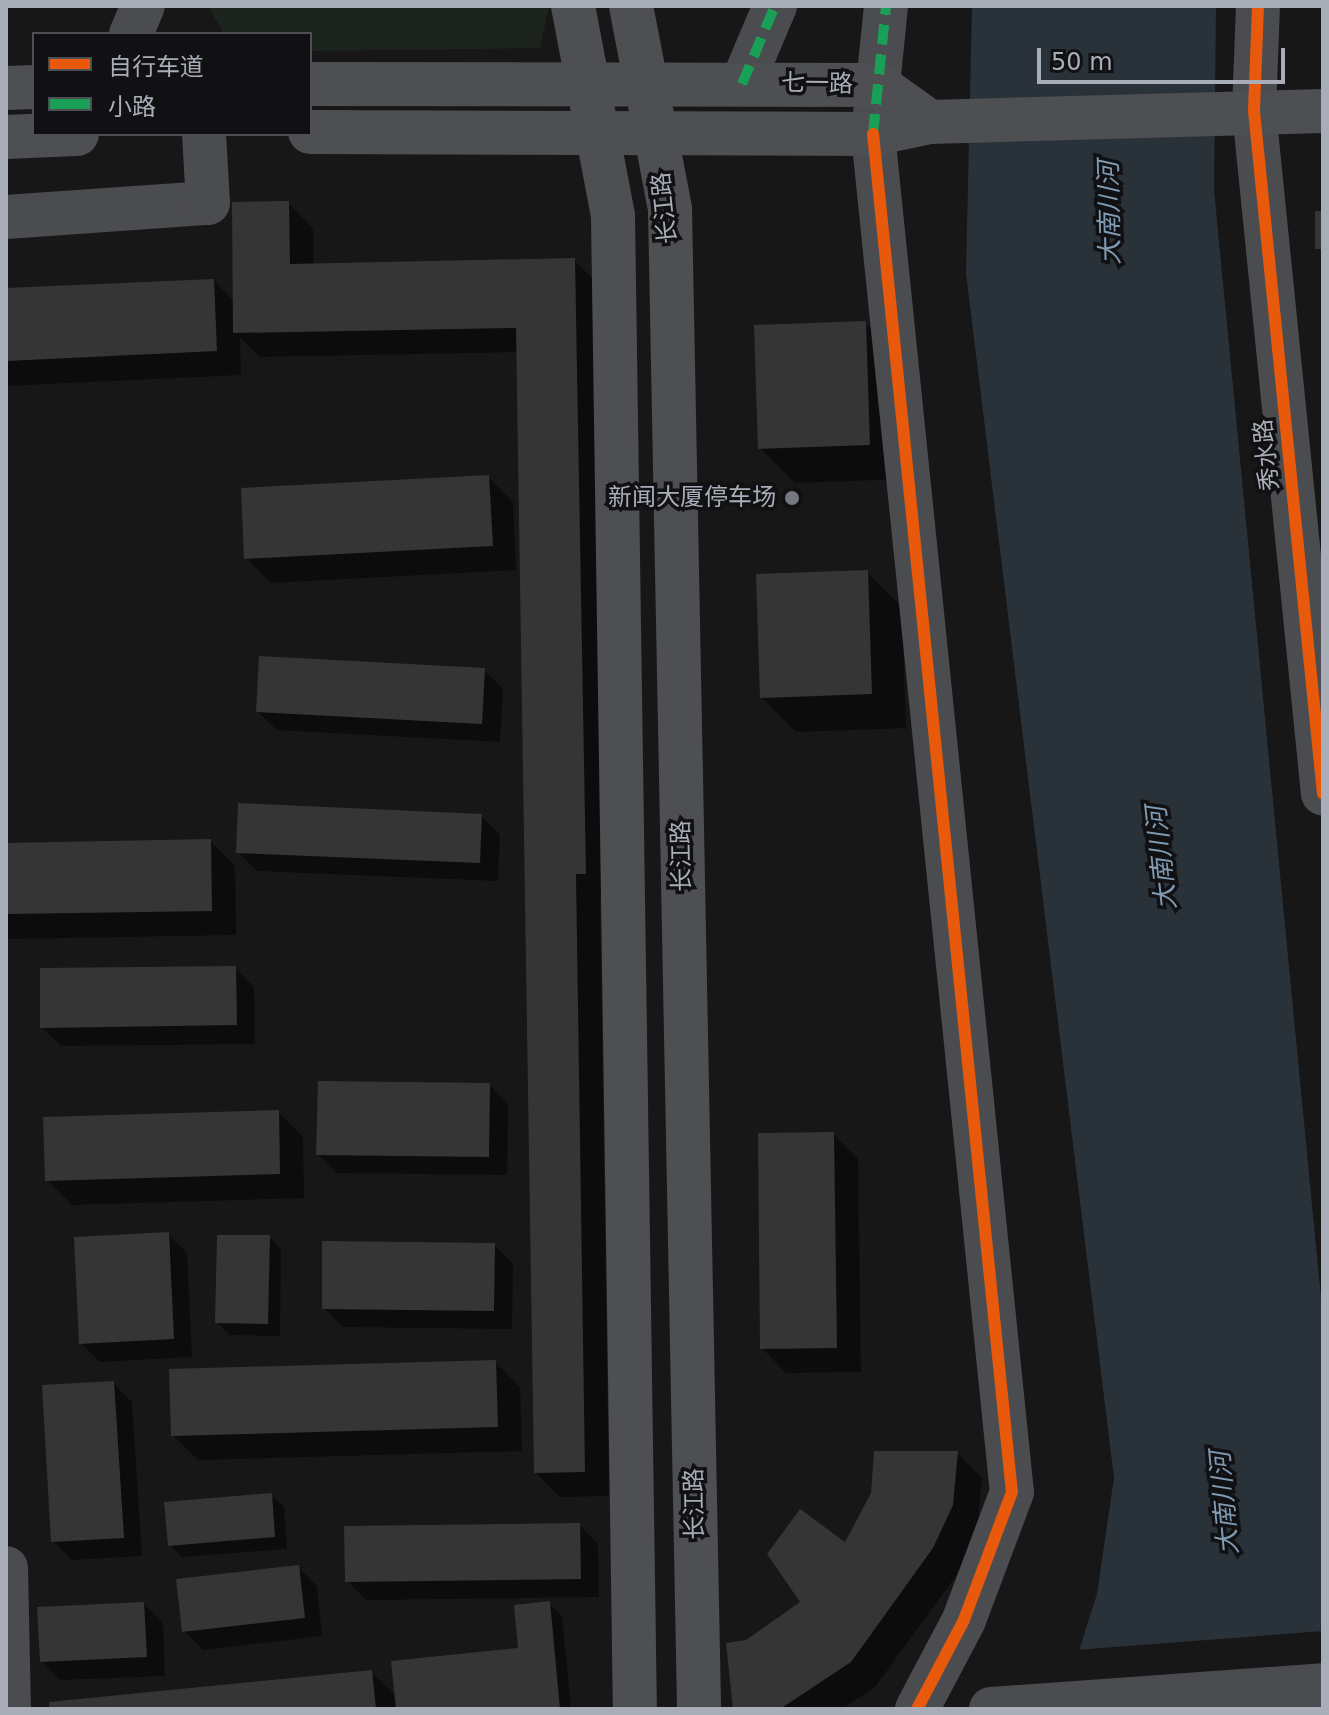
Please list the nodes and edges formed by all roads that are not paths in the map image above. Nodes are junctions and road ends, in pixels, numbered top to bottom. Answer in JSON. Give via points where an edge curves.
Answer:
{"nodes":[{"id":1,"x":143,"y":6,"type":"edge"},
{"id":2,"x":573,"y":6,"type":"edge"},
{"id":3,"x":631,"y":6,"type":"edge"},
{"id":4,"x":775,"y":6,"type":"edge"},
{"id":5,"x":886,"y":6,"type":"edge"},
{"id":6,"x":1258,"y":6,"type":"edge"},
{"id":7,"x":132,"y":32,"type":"edge"},
{"id":8,"x":587,"y":82,"type":"junction"},
{"id":9,"x":646,"y":82,"type":"junction"},
{"id":10,"x":312,"y":84,"type":"edge"},
{"id":11,"x":742,"y":84,"type":"junction"},
{"id":12,"x":878,"y":85,"type":"junction"},
{"id":13,"x":32,"y":87,"type":"edge"},
{"id":14,"x":6,"y":88,"type":"edge"},
{"id":15,"x":1254,"y":111,"type":"junction"},
{"id":16,"x":1323,"y":111,"type":"edge"},
{"id":17,"x":930,"y":122,"type":"junction"},
{"id":18,"x":596,"y":130,"type":"junction"},
{"id":19,"x":655,"y":131,"type":"junction"},
{"id":20,"x":312,"y":132,"type":"edge"},
{"id":21,"x":873,"y":134,"type":"junction"},
{"id":22,"x":32,"y":136,"type":"edge"},
{"id":23,"x":204,"y":136,"type":"edge"},
{"id":24,"x":6,"y":137,"type":"edge"},
{"id":25,"x":6,"y":217,"type":"edge"},
{"id":26,"x":1323,"y":794,"type":"edge"},
{"id":27,"x":6,"y":1568,"type":"edge"},
{"id":28,"x":1323,"y":1685,"type":"edge"},
{"id":29,"x":1006,"y":1707,"type":"edge"},
{"id":30,"x":9,"y":1709,"type":"edge"},
{"id":31,"x":635,"y":1709,"type":"edge"},
{"id":32,"x":699,"y":1709,"type":"edge"},
{"id":33,"x":917,"y":1709,"type":"edge"}],
"edges":[{"from":1,"to":7,"type":"street"},
{"from":2,"to":8,"type":"main road"},
{"from":3,"to":9,"type":"main road","name":"长江路"},
{"from":4,"to":11,"type":"street"},
{"from":5,"to":12,"type":"street"},
{"from":6,"to":15,"type":"street","name":"秀水路"},
{"from":8,"to":9,"type":"main road","name":"七一路"},
{"from":8,"to":10,"type":"main road","name":"七一路"},
{"from":8,"to":18,"type":"main road"},
{"from":9,"to":11,"type":"main road","name":"七一路"},
{"from":9,"to":19,"type":"main road","name":"长江路"},
{"from":11,"to":12,"type":"main road","name":"七一路"},
{"from":12,"to":17,"type":"main road","name":"七一路"},
{"from":12,"to":21,"type":"street"},
{"from":13,"to":14,"type":"main road"},
{"from":15,"to":16,"type":"main road"},
{"from":15,"to":17,"type":"main road"},
{"from":15,"to":26,"type":"street","name":"秀水路"},
{"from":17,"to":21,"type":"main road","name":"七一路"},
{"from":18,"to":19,"type":"main road","name":"七一路"},
{"from":18,"to":20,"type":"main road","name":"七一路"},
{"from":18,"to":31,"type":"main road","via":[[613,216]]},
{"from":19,"to":21,"type":"main road","name":"七一路"},
{"from":19,"to":32,"type":"main road","name":"长江路","via":[[670,209]]},
{"from":21,"to":33,"type":"street","via":[[1012,1492],[964,1620]]},
{"from":22,"to":24,"type":"main road"},
{"from":23,"to":25,"type":"street","via":[[208,203]]},
{"from":27,"to":30,"type":"street"},
{"from":28,"to":29,"type":"street"}]}
